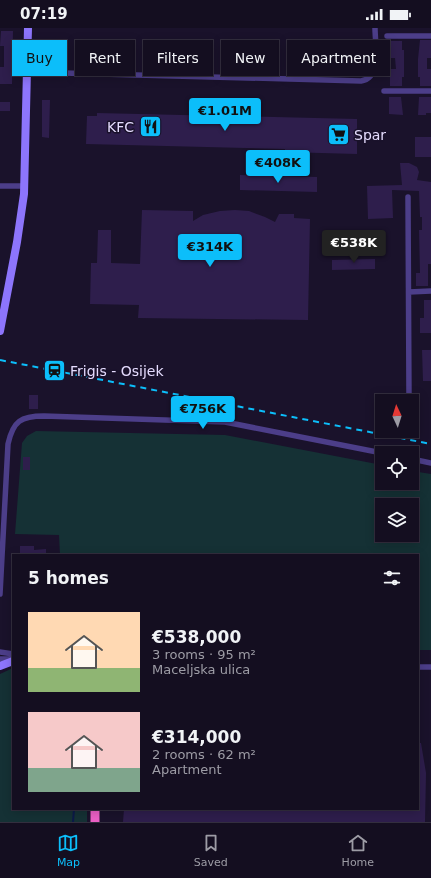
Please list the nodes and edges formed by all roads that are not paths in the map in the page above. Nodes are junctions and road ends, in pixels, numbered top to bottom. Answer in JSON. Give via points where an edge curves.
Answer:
{"nodes":[{"id":1,"x":28,"y":28,"type":"edge"},
{"id":2,"x":375,"y":28,"type":"edge"},
{"id":3,"x":388,"y":36,"type":"dead end"},
{"id":4,"x":431,"y":36,"type":"edge"},
{"id":5,"x":28,"y":40,"type":"edge"},
{"id":6,"x":67,"y":73,"type":"edge"},
{"id":7,"x":27,"y":76,"type":"edge"},
{"id":8,"x":384,"y":91,"type":"dead end"},
{"id":9,"x":431,"y":91,"type":"edge"},
{"id":10,"x":0,"y":186,"type":"edge"},
{"id":11,"x":24,"y":186,"type":"junction"},
{"id":12,"x":408,"y":197,"type":"dead end"},
{"id":13,"x":431,"y":291,"type":"edge"},
{"id":14,"x":408,"y":292,"type":"junction"},
{"id":15,"x":0,"y":331,"type":"edge"},
{"id":16,"x":409,"y":394,"type":"edge"},
{"id":17,"x":375,"y":452,"type":"edge"},
{"id":18,"x":419,"y":461,"type":"edge"},
{"id":19,"x":431,"y":463,"type":"edge"},
{"id":20,"x":0,"y":594,"type":"edge"},
{"id":21,"x":0,"y":652,"type":"edge"},
{"id":22,"x":12,"y":654,"type":"edge"},
{"id":23,"x":0,"y":659,"type":"edge"},
{"id":24,"x":12,"y":660,"type":"edge"},
{"id":25,"x":12,"y":660,"type":"edge"},
{"id":26,"x":0,"y":666,"type":"edge"},
{"id":27,"x":419,"y":667,"type":"edge"},
{"id":28,"x":431,"y":668,"type":"edge"},
{"id":29,"x":95,"y":810,"type":"edge"},
{"id":30,"x":95,"y":822,"type":"edge"}],
"edges":[{"from":1,"to":5,"type":"main road"},
{"from":2,"to":6,"type":"street","via":[[375,71],[369,78],[361,81]]},
{"from":3,"to":4,"type":"street"},
{"from":7,"to":11,"type":"main road"},
{"from":8,"to":9,"type":"street"},
{"from":10,"to":11,"type":"street"},
{"from":11,"to":15,"type":"main road","via":[[17,242]]},
{"from":12,"to":14,"type":"street"},
{"from":13,"to":14,"type":"street"},
{"from":14,"to":16,"type":"street"},
{"from":17,"to":20,"type":"street","via":[[225,422],[44,416],[26,418],[13,427],[8,444]]},
{"from":18,"to":19,"type":"street"},
{"from":21,"to":22,"type":"street"},
{"from":23,"to":24,"type":"street"},
{"from":25,"to":26,"type":"main road"},
{"from":27,"to":28,"type":"street"},
{"from":29,"to":30,"type":"highway"}]}
